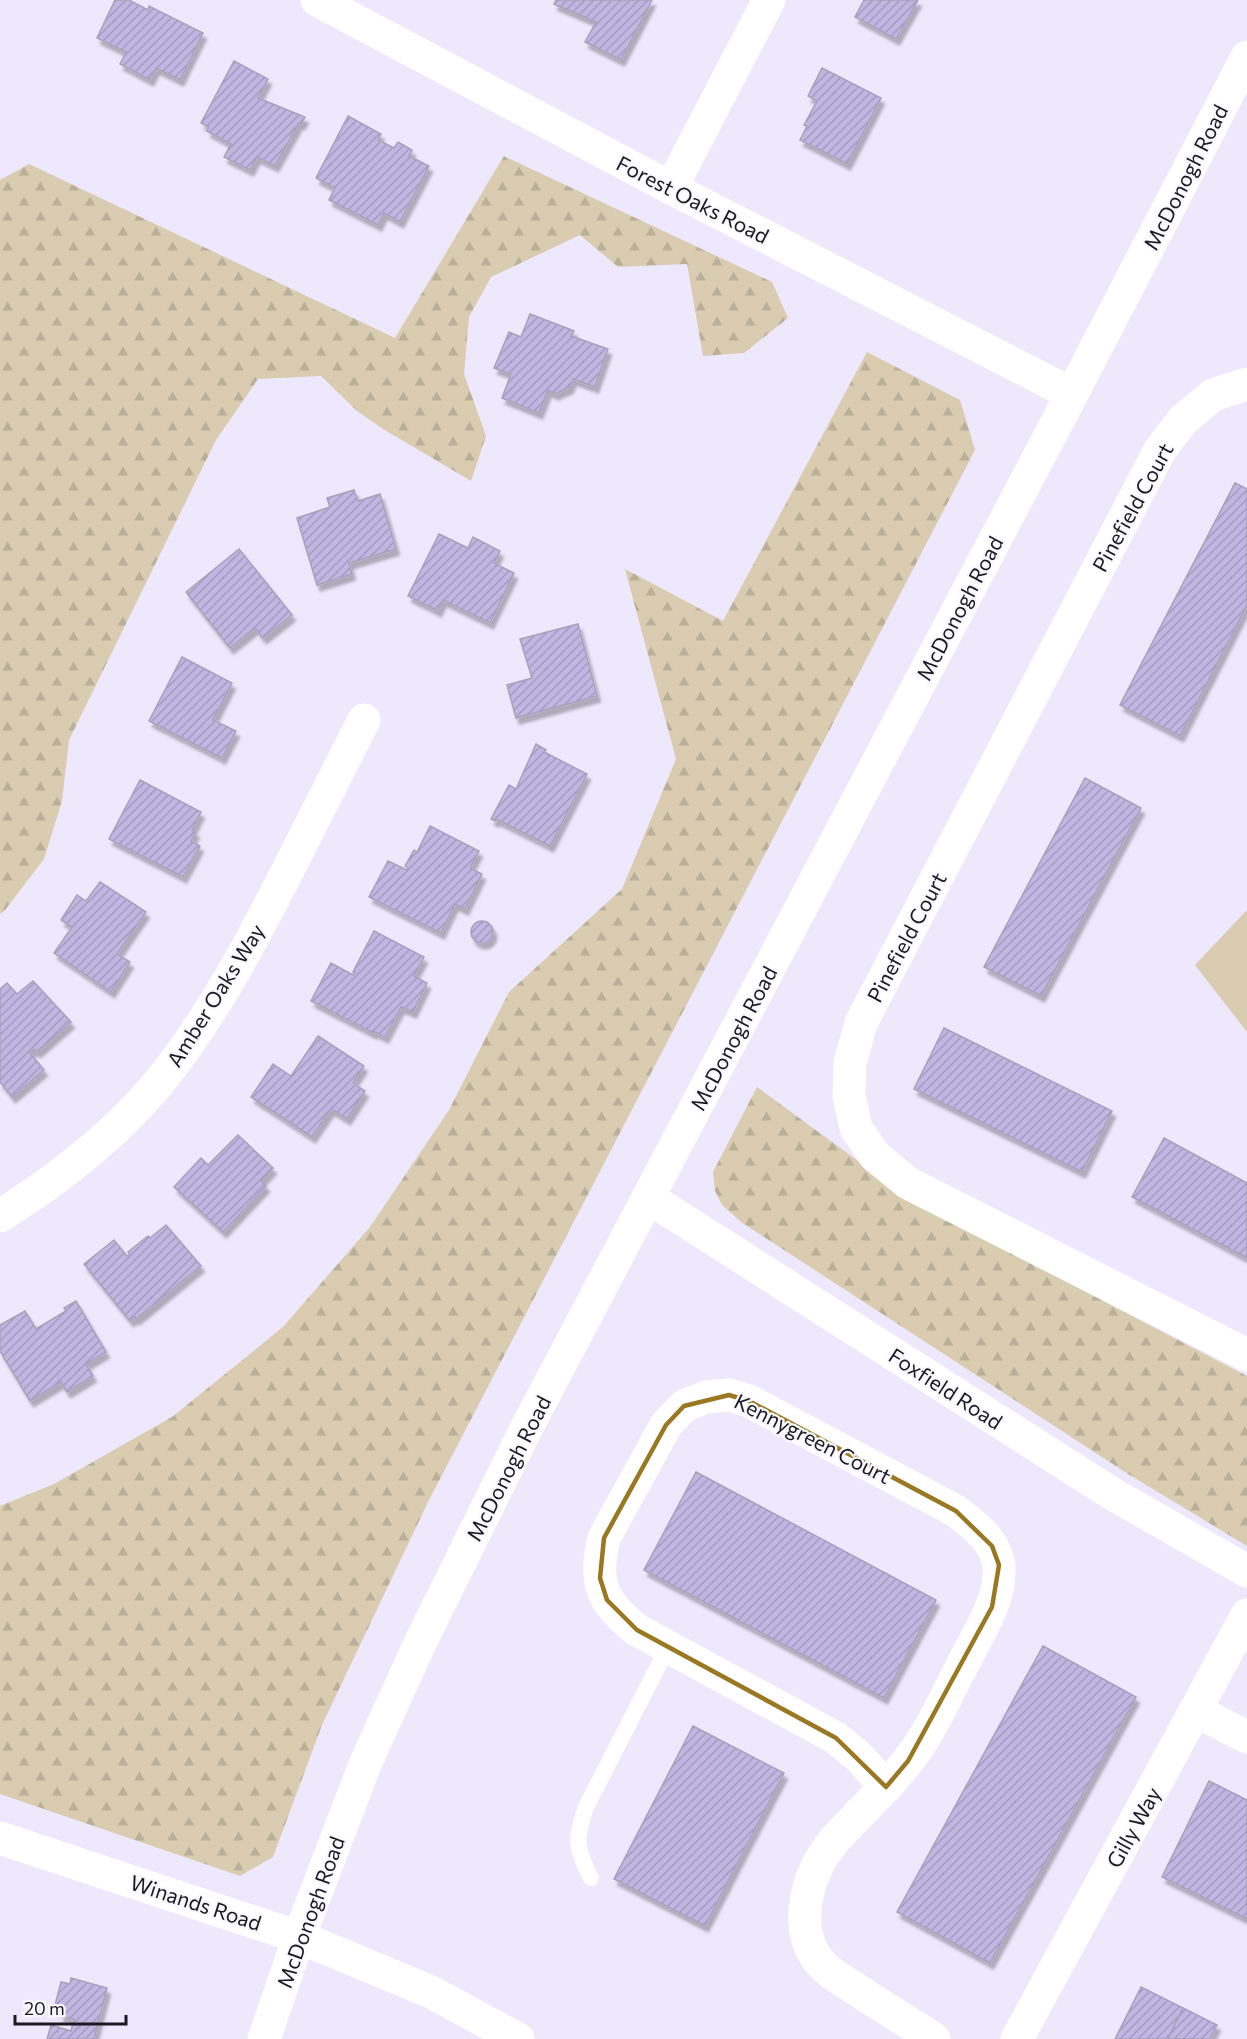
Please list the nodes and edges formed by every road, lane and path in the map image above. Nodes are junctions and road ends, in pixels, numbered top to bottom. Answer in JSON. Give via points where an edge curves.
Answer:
{"nodes":[{"id":1,"x":317,"y":0,"type":"edge"},
{"id":2,"x":768,"y":0,"type":"edge"},
{"id":3,"x":1247,"y":57,"type":"edge"},
{"id":4,"x":671,"y":188,"type":"junction"},
{"id":5,"x":1247,"y":384,"type":"edge"},
{"id":6,"x":1072,"y":394,"type":"junction"},
{"id":7,"x":364,"y":720,"type":"dead end"},
{"id":8,"x":649,"y":1198,"type":"junction"},
{"id":9,"x":0,"y":1216,"type":"edge"},
{"id":10,"x":1247,"y":1355,"type":"edge"},
{"id":11,"x":1247,"y":1571,"type":"edge"},
{"id":12,"x":1247,"y":1615,"type":"edge"},
{"id":13,"x":668,"y":1647,"type":"junction"},
{"id":14,"x":1196,"y":1711,"type":"junction"},
{"id":15,"x":1247,"y":1737,"type":"edge"},
{"id":16,"x":886,"y":1787,"type":"junction"},
{"id":17,"x":0,"y":1838,"type":"edge"},
{"id":18,"x":591,"y":1878,"type":"dead end"},
{"id":19,"x":299,"y":1936,"type":"junction"},
{"id":20,"x":264,"y":2039,"type":"edge"},
{"id":21,"x":518,"y":2039,"type":"edge"},
{"id":22,"x":934,"y":2039,"type":"edge"},
{"id":23,"x":1017,"y":2039,"type":"edge"}],
"edges":[{"from":1,"to":4,"type":"street","name":"Forest Oaks Road"},
{"from":2,"to":4,"type":"street"},
{"from":3,"to":6,"type":"street","name":"McDonogh Road"},
{"from":4,"to":6,"type":"street","name":"Forest Oaks Road"},
{"from":5,"to":10,"type":"street","name":"Pinefield Court","via":[[1213,395],[1183,420],[1160,450],[861,1023],[850,1063],[849,1096],[856,1128],[875,1156],[908,1183]]},
{"from":6,"to":8,"type":"street","name":"McDonogh Road"},
{"from":7,"to":9,"type":"street","name":"Amber Oaks Way","via":[[247,950],[190,1039],[155,1086],[105,1138],[46,1187]]},
{"from":8,"to":11,"type":"street","name":"Foxfield Road","via":[[1111,1493]]},
{"from":8,"to":19,"type":"street","name":"McDonogh Road","via":[[526,1429],[421,1641],[366,1762]]},
{"from":12,"to":14,"type":"street","name":"Gilly Way"},
{"from":13,"to":16,"type":"street","name":"Kennygreen Court","via":[[836,1738]]},
{"from":13,"to":16,"type":"street","name":"Kennygreen Court","via":[[637,1630],[607,1600],[599,1557],[604,1538],[666,1425],[684,1406],[706,1397],[729,1395],[749,1401],[956,1511],[992,1546],[999,1565],[998,1587],[992,1607],[937,1714],[908,1761]]},
{"from":13,"to":18,"type":"lane","via":[[579,1827],[577,1844]]},
{"from":14,"to":15,"type":"street"},
{"from":14,"to":23,"type":"street","name":"Gilly Way"},
{"from":16,"to":22,"type":"street","name":"Kennygreen Court","via":[[832,1844],[820,1863],[805,1902],[807,1938],[816,1958],[834,1975]]},
{"from":17,"to":19,"type":"street","name":"Winands Road"},
{"from":19,"to":20,"type":"street","name":"McDonogh Road"},
{"from":19,"to":21,"type":"street","name":"Winands Road","via":[[431,1992]]}]}
